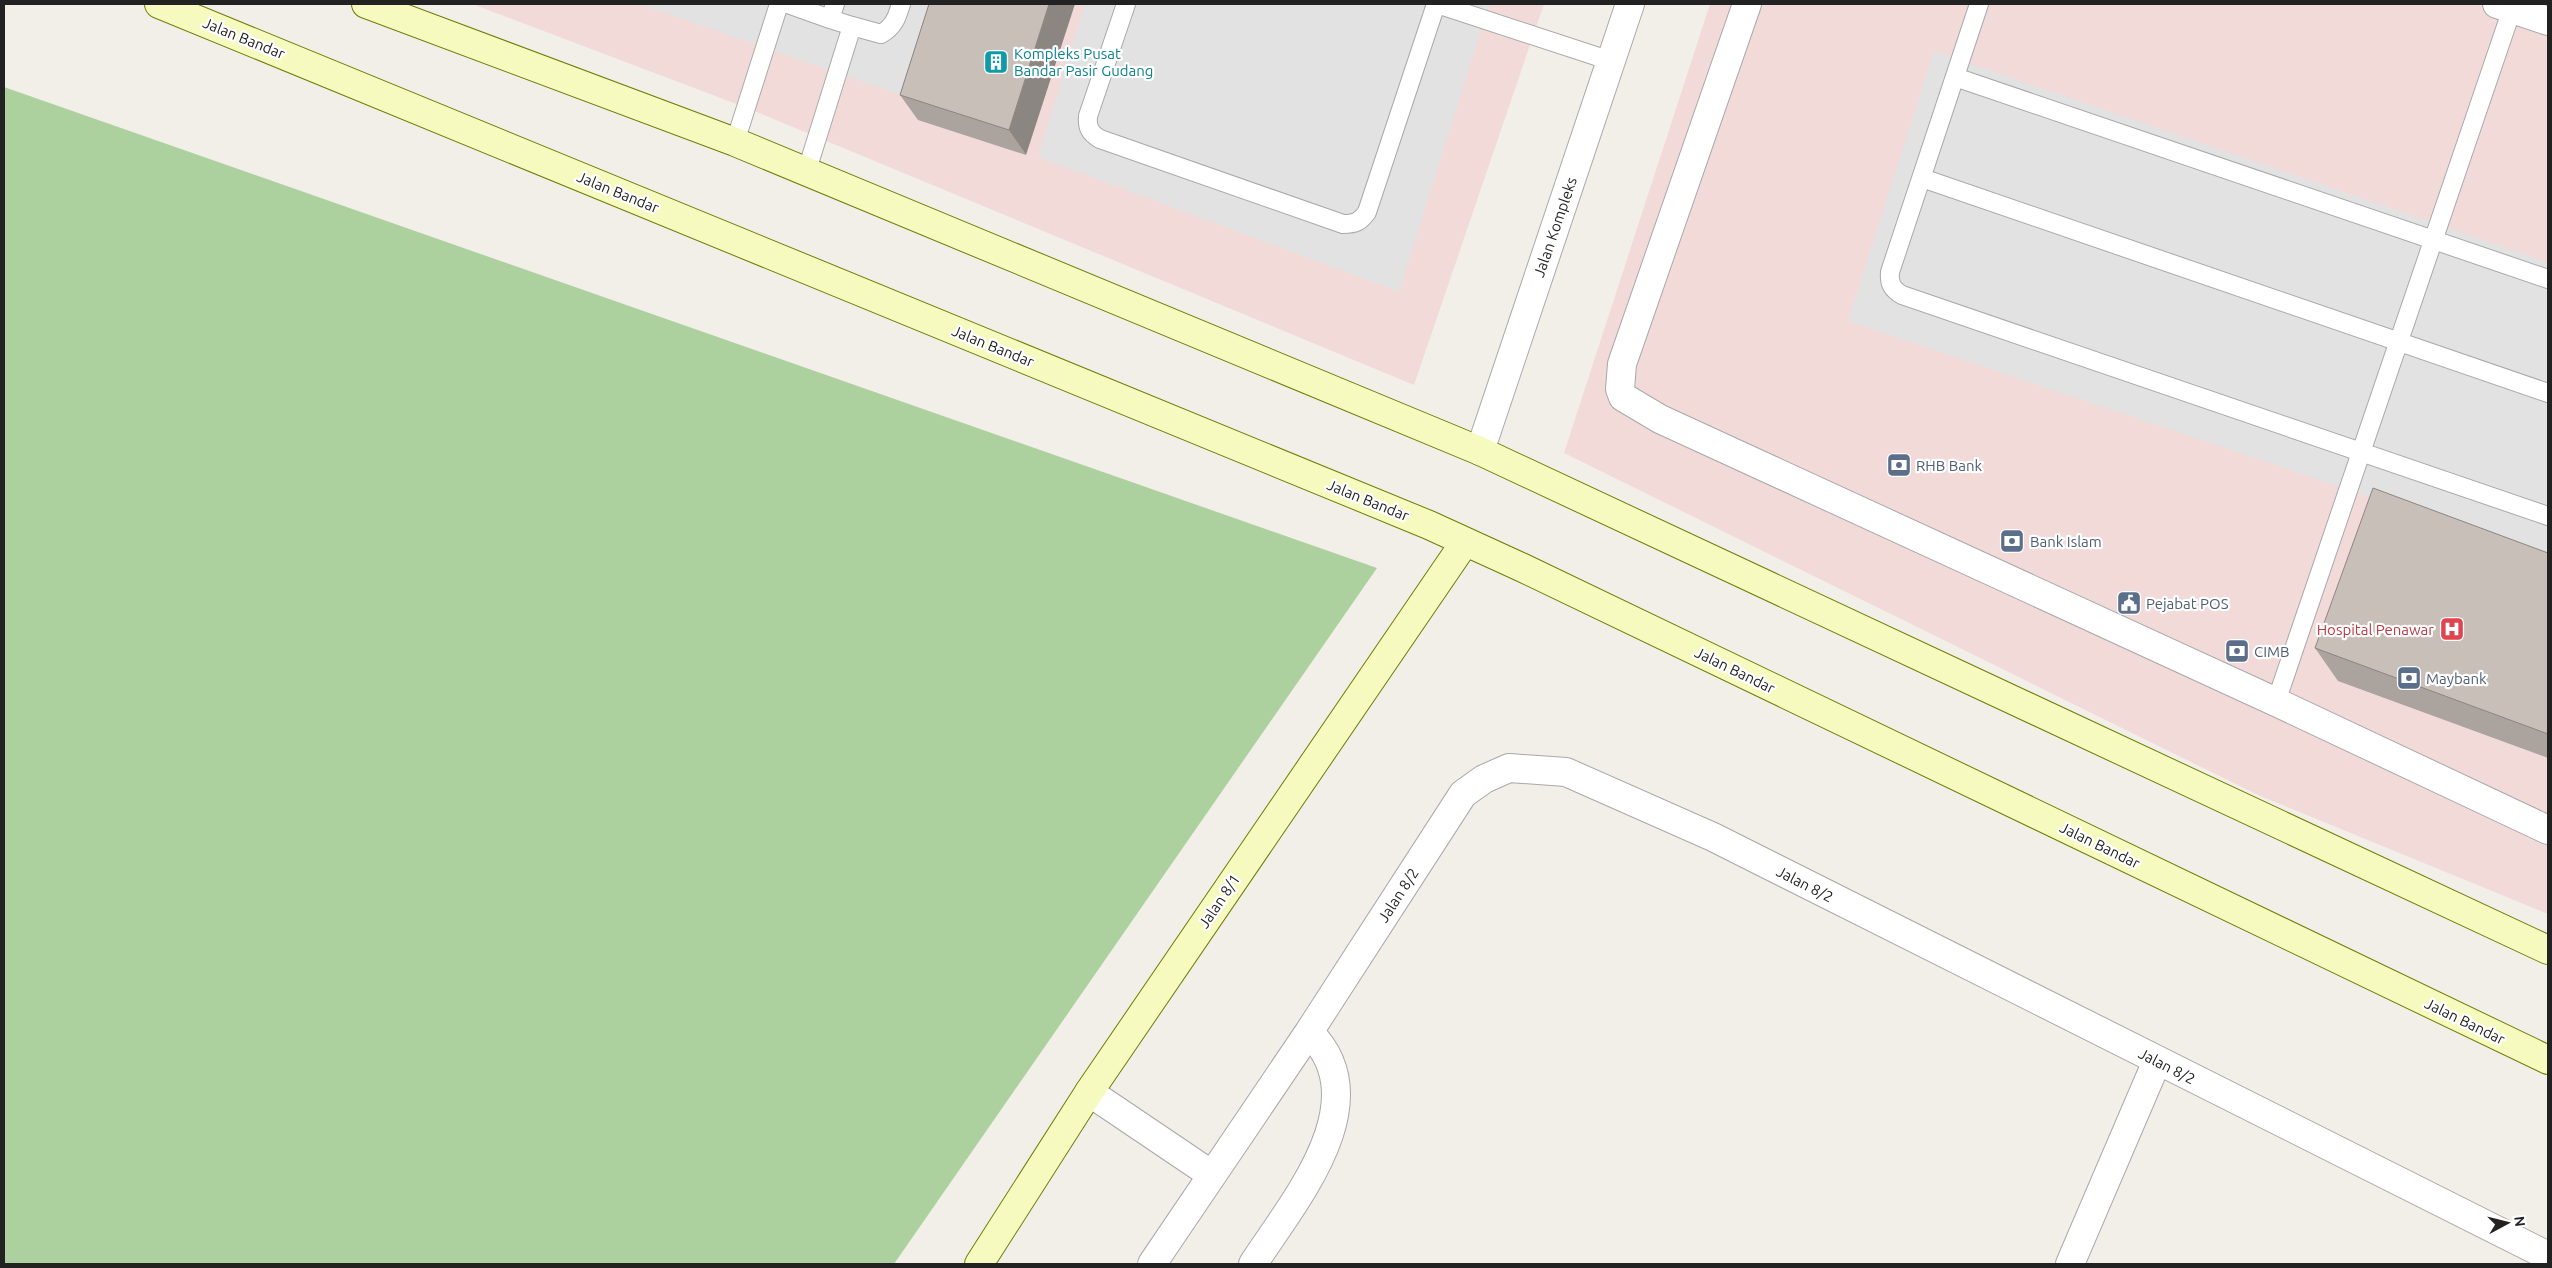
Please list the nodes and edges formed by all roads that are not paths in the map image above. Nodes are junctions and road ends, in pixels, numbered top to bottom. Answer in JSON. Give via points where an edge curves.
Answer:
{"nodes":[{"id":1,"x":159,"y":4,"type":"edge"},
{"id":2,"x":366,"y":4,"type":"edge"},
{"id":3,"x":779,"y":4,"type":"edge"},
{"id":4,"x":788,"y":4,"type":"edge"},
{"id":5,"x":901,"y":4,"type":"edge"},
{"id":6,"x":1126,"y":4,"type":"edge"},
{"id":7,"x":1437,"y":4,"type":"edge"},
{"id":8,"x":1630,"y":4,"type":"edge"},
{"id":9,"x":1747,"y":4,"type":"edge"},
{"id":10,"x":1979,"y":4,"type":"edge"},
{"id":11,"x":2504,"y":6,"type":"edge"},
{"id":12,"x":833,"y":11,"type":"edge"},
{"id":13,"x":2548,"y":21,"type":"edge"},
{"id":14,"x":852,"y":26,"type":"junction"},
{"id":15,"x":1610,"y":61,"type":"junction"},
{"id":16,"x":1955,"y":77,"type":"junction"},
{"id":17,"x":735,"y":142,"type":"junction"},
{"id":18,"x":806,"y":173,"type":"junction"},
{"id":19,"x":1922,"y":178,"type":"junction"},
{"id":20,"x":2433,"y":240,"type":"junction"},
{"id":21,"x":2548,"y":279,"type":"edge"},
{"id":22,"x":2398,"y":341,"type":"junction"},
{"id":23,"x":2548,"y":393,"type":"edge"},
{"id":24,"x":1480,"y":450,"type":"junction"},
{"id":25,"x":2361,"y":452,"type":"junction"},
{"id":26,"x":2548,"y":516,"type":"edge"},
{"id":27,"x":1465,"y":542,"type":"junction"},
{"id":28,"x":2276,"y":702,"type":"junction"},
{"id":29,"x":2548,"y":830,"type":"edge"},
{"id":30,"x":2548,"y":950,"type":"edge"},
{"id":31,"x":1309,"y":1032,"type":"junction"},
{"id":32,"x":2548,"y":1060,"type":"edge"},
{"id":33,"x":2157,"y":1061,"type":"junction"},
{"id":34,"x":1088,"y":1092,"type":"junction"},
{"id":35,"x":1212,"y":1175,"type":"junction"},
{"id":36,"x":2548,"y":1256,"type":"edge"},
{"id":37,"x":979,"y":1264,"type":"edge"},
{"id":38,"x":1152,"y":1264,"type":"edge"},
{"id":39,"x":1253,"y":1264,"type":"edge"},
{"id":40,"x":2070,"y":1264,"type":"edge"}],
"edges":[{"from":1,"to":27,"type":"main road","name":"Jalan Bandar"},
{"from":2,"to":17,"type":"main road"},
{"from":3,"to":17,"type":"lane"},
{"from":4,"to":12,"type":"lane"},
{"from":5,"to":14,"type":"lane","via":[[896,21],[881,34]]},
{"from":6,"to":7,"type":"lane","via":[[1088,116],[1091,134],[1343,224],[1353,224],[1367,212]]},
{"from":7,"to":15,"type":"lane"},
{"from":8,"to":15,"type":"street","name":"Jalan Kompleks"},
{"from":9,"to":28,"type":"street","via":[[1622,364],[1620,388],[1623,397],[1660,419]]},
{"from":10,"to":16,"type":"lane"},
{"from":11,"to":13,"type":"street"},
{"from":11,"to":20,"type":"lane"},
{"from":12,"to":14,"type":"lane"},
{"from":14,"to":18,"type":"lane"},
{"from":15,"to":24,"type":"street","name":"Jalan Kompleks"},
{"from":16,"to":19,"type":"lane"},
{"from":16,"to":20,"type":"lane"},
{"from":17,"to":18,"type":"main road"},
{"from":18,"to":24,"type":"main road"},
{"from":19,"to":22,"type":"lane"},
{"from":19,"to":25,"type":"lane","via":[[1890,272],[1894,290],[1902,295]]},
{"from":20,"to":21,"type":"lane"},
{"from":20,"to":22,"type":"lane"},
{"from":22,"to":23,"type":"lane"},
{"from":22,"to":25,"type":"lane"},
{"from":24,"to":30,"type":"main road"},
{"from":25,"to":26,"type":"lane"},
{"from":25,"to":28,"type":"lane"},
{"from":27,"to":32,"type":"main road","name":"Jalan Bandar"},
{"from":27,"to":34,"type":"main road","name":"Jalan 8/1"},
{"from":28,"to":29,"type":"street"},
{"from":31,"to":33,"type":"street","name":"Jalan 8/2","via":[[1463,794],[1484,779],[1509,768],[1539,769],[1566,772],[1713,837]]},
{"from":31,"to":35,"type":"street","name":"Jalan 8/2"},
{"from":31,"to":39,"type":"street","via":[[1327,1054],[1334,1072],[1337,1084],[1335,1112],[1318,1162]]},
{"from":33,"to":36,"type":"street","name":"Jalan 8/2"},
{"from":33,"to":40,"type":"street"},
{"from":34,"to":35,"type":"street"},
{"from":34,"to":37,"type":"main road","name":"Jalan 8/1"},
{"from":35,"to":38,"type":"street","name":"Jalan 8/2"}]}
